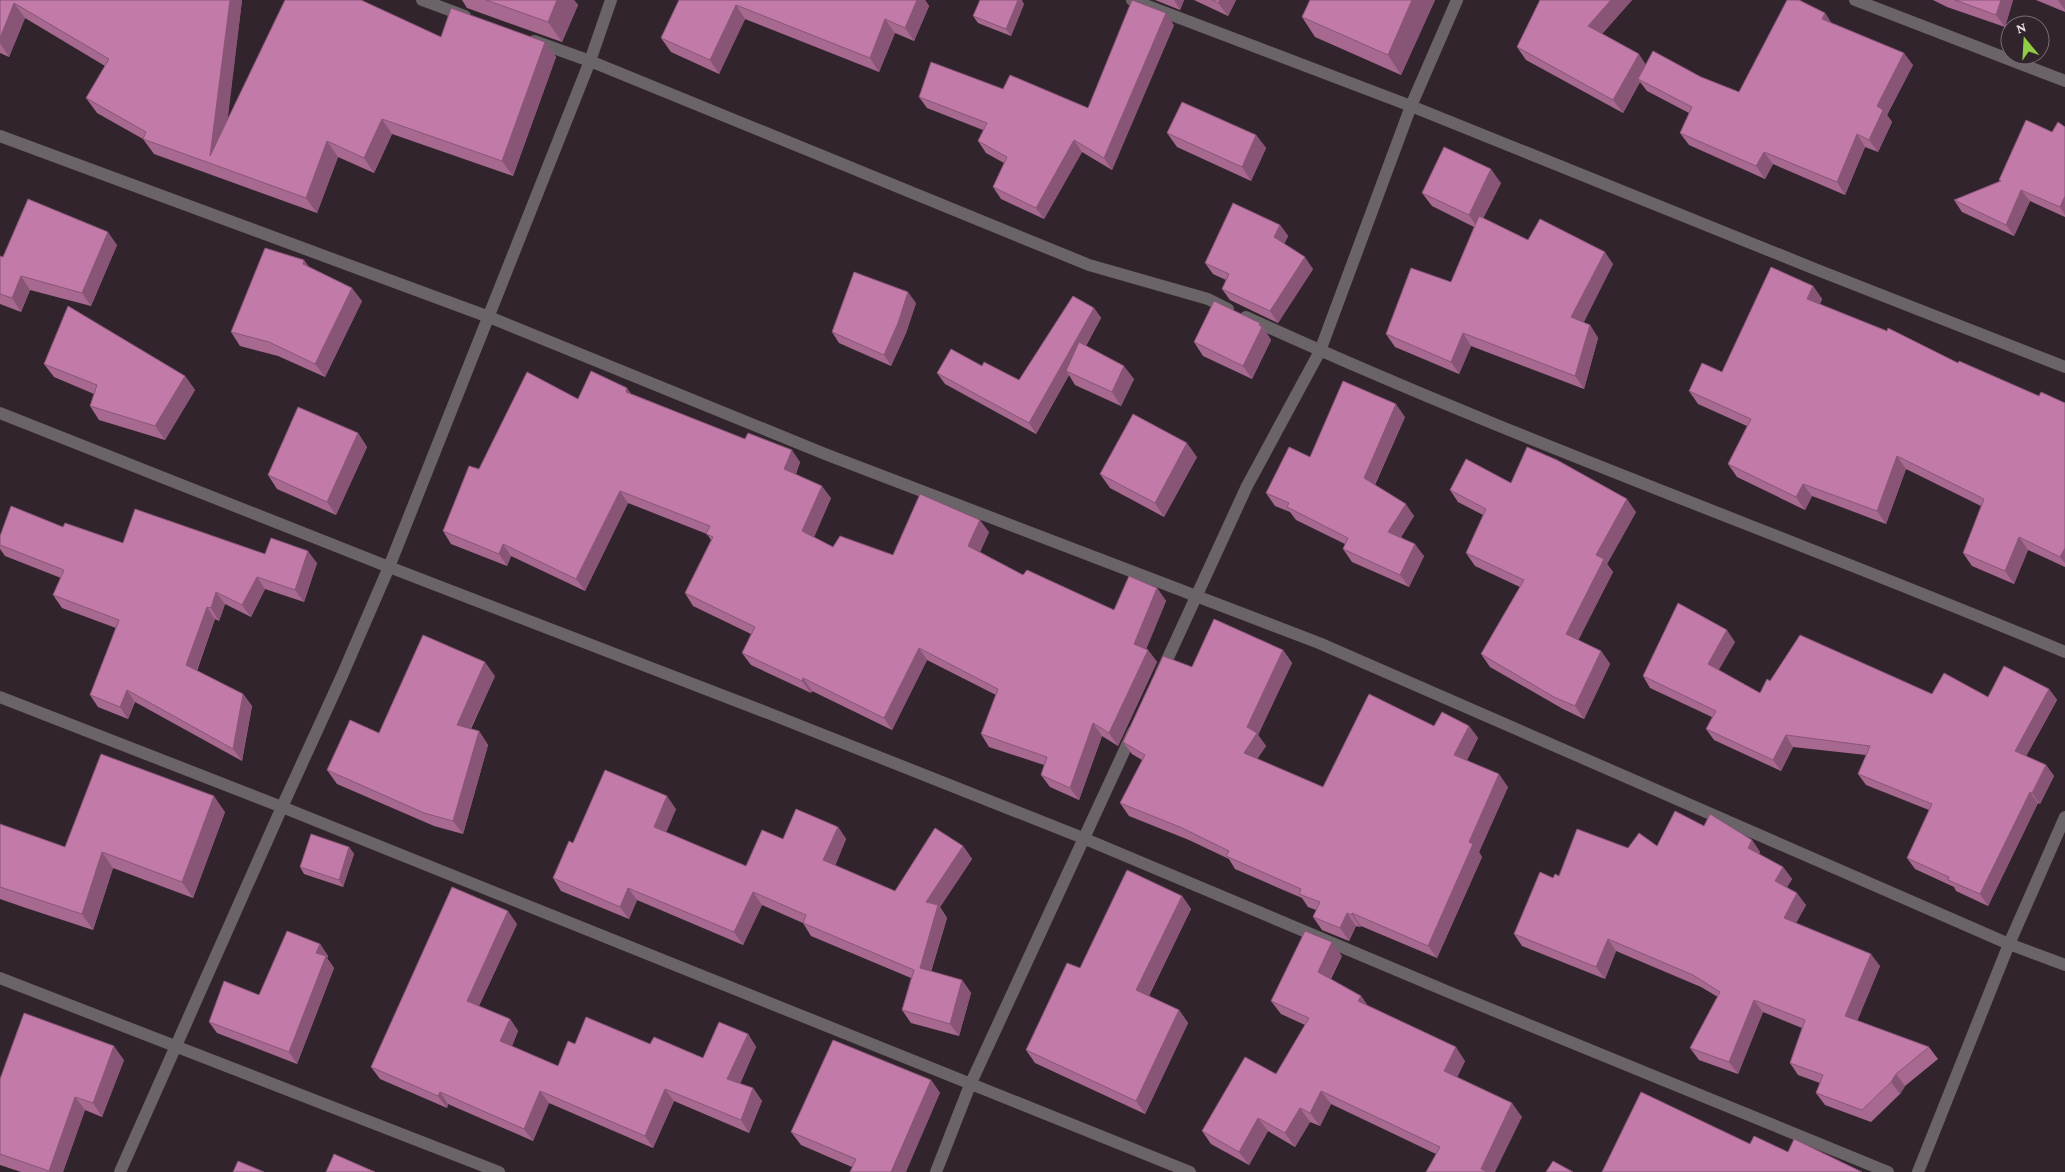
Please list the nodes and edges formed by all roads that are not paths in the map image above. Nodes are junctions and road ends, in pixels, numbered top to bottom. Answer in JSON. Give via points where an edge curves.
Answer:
{"nodes":[{"id":1,"x":422,"y":0,"type":"edge"},
{"id":2,"x":611,"y":0,"type":"edge"},
{"id":3,"x":1132,"y":0,"type":"edge"},
{"id":4,"x":1457,"y":0,"type":"edge"},
{"id":5,"x":1855,"y":0,"type":"edge"},
{"id":6,"x":478,"y":20,"type":"edge"},
{"id":7,"x":525,"y":38,"type":"edge"},
{"id":8,"x":590,"y":61,"type":"junction"},
{"id":9,"x":2065,"y":82,"type":"edge"},
{"id":10,"x":1411,"y":106,"type":"junction"},
{"id":11,"x":0,"y":136,"type":"edge"},
{"id":12,"x":489,"y":317,"type":"junction"},
{"id":13,"x":1320,"y":351,"type":"junction"},
{"id":14,"x":2065,"y":367,"type":"edge"},
{"id":15,"x":0,"y":413,"type":"edge"},
{"id":16,"x":389,"y":567,"type":"junction"},
{"id":17,"x":1197,"y":596,"type":"junction"},
{"id":18,"x":2065,"y":652,"type":"edge"},
{"id":19,"x":1155,"y":686,"type":"edge"},
{"id":20,"x":0,"y":697,"type":"edge"},
{"id":21,"x":1138,"y":722,"type":"edge"},
{"id":22,"x":282,"y":806,"type":"junction"},
{"id":23,"x":2065,"y":817,"type":"edge"},
{"id":24,"x":1083,"y":838,"type":"junction"},
{"id":25,"x":2009,"y":944,"type":"junction"},
{"id":26,"x":2065,"y":965,"type":"edge"},
{"id":27,"x":0,"y":978,"type":"edge"},
{"id":28,"x":175,"y":1047,"type":"junction"},
{"id":29,"x":970,"y":1085,"type":"junction"},
{"id":30,"x":120,"y":1172,"type":"edge"},
{"id":31,"x":498,"y":1172,"type":"edge"},
{"id":32,"x":936,"y":1172,"type":"edge"},
{"id":33,"x":1190,"y":1172,"type":"edge"},
{"id":34,"x":1888,"y":1172,"type":"edge"},
{"id":35,"x":1918,"y":1172,"type":"edge"}],
"edges":[{"from":1,"to":6,"type":"street"},
{"from":2,"to":8,"type":"street"},
{"from":3,"to":10,"type":"street"},
{"from":4,"to":10,"type":"street"},
{"from":5,"to":9,"type":"street"},
{"from":7,"to":8,"type":"street"},
{"from":8,"to":12,"type":"street"},
{"from":8,"to":13,"type":"street","via":[[1089,265],[1208,299]]},
{"from":10,"to":13,"type":"street"},
{"from":10,"to":14,"type":"street"},
{"from":11,"to":12,"type":"street"},
{"from":12,"to":16,"type":"street"},
{"from":12,"to":17,"type":"street","via":[[825,454]]},
{"from":13,"to":17,"type":"street","via":[[1247,486]]},
{"from":13,"to":18,"type":"street","via":[[1719,515]]},
{"from":15,"to":16,"type":"street"},
{"from":16,"to":22,"type":"street"},
{"from":16,"to":24,"type":"street"},
{"from":17,"to":19,"type":"street"},
{"from":17,"to":25,"type":"street","via":[[1319,642]]},
{"from":20,"to":22,"type":"street"},
{"from":21,"to":24,"type":"street"},
{"from":22,"to":28,"type":"street"},
{"from":22,"to":29,"type":"street"},
{"from":23,"to":25,"type":"street"},
{"from":24,"to":29,"type":"street"},
{"from":24,"to":34,"type":"street","via":[[1451,994]]},
{"from":25,"to":26,"type":"street"},
{"from":25,"to":35,"type":"street"},
{"from":27,"to":28,"type":"street"},
{"from":28,"to":30,"type":"street"},
{"from":28,"to":31,"type":"street"},
{"from":29,"to":32,"type":"street"},
{"from":29,"to":33,"type":"street"}]}
